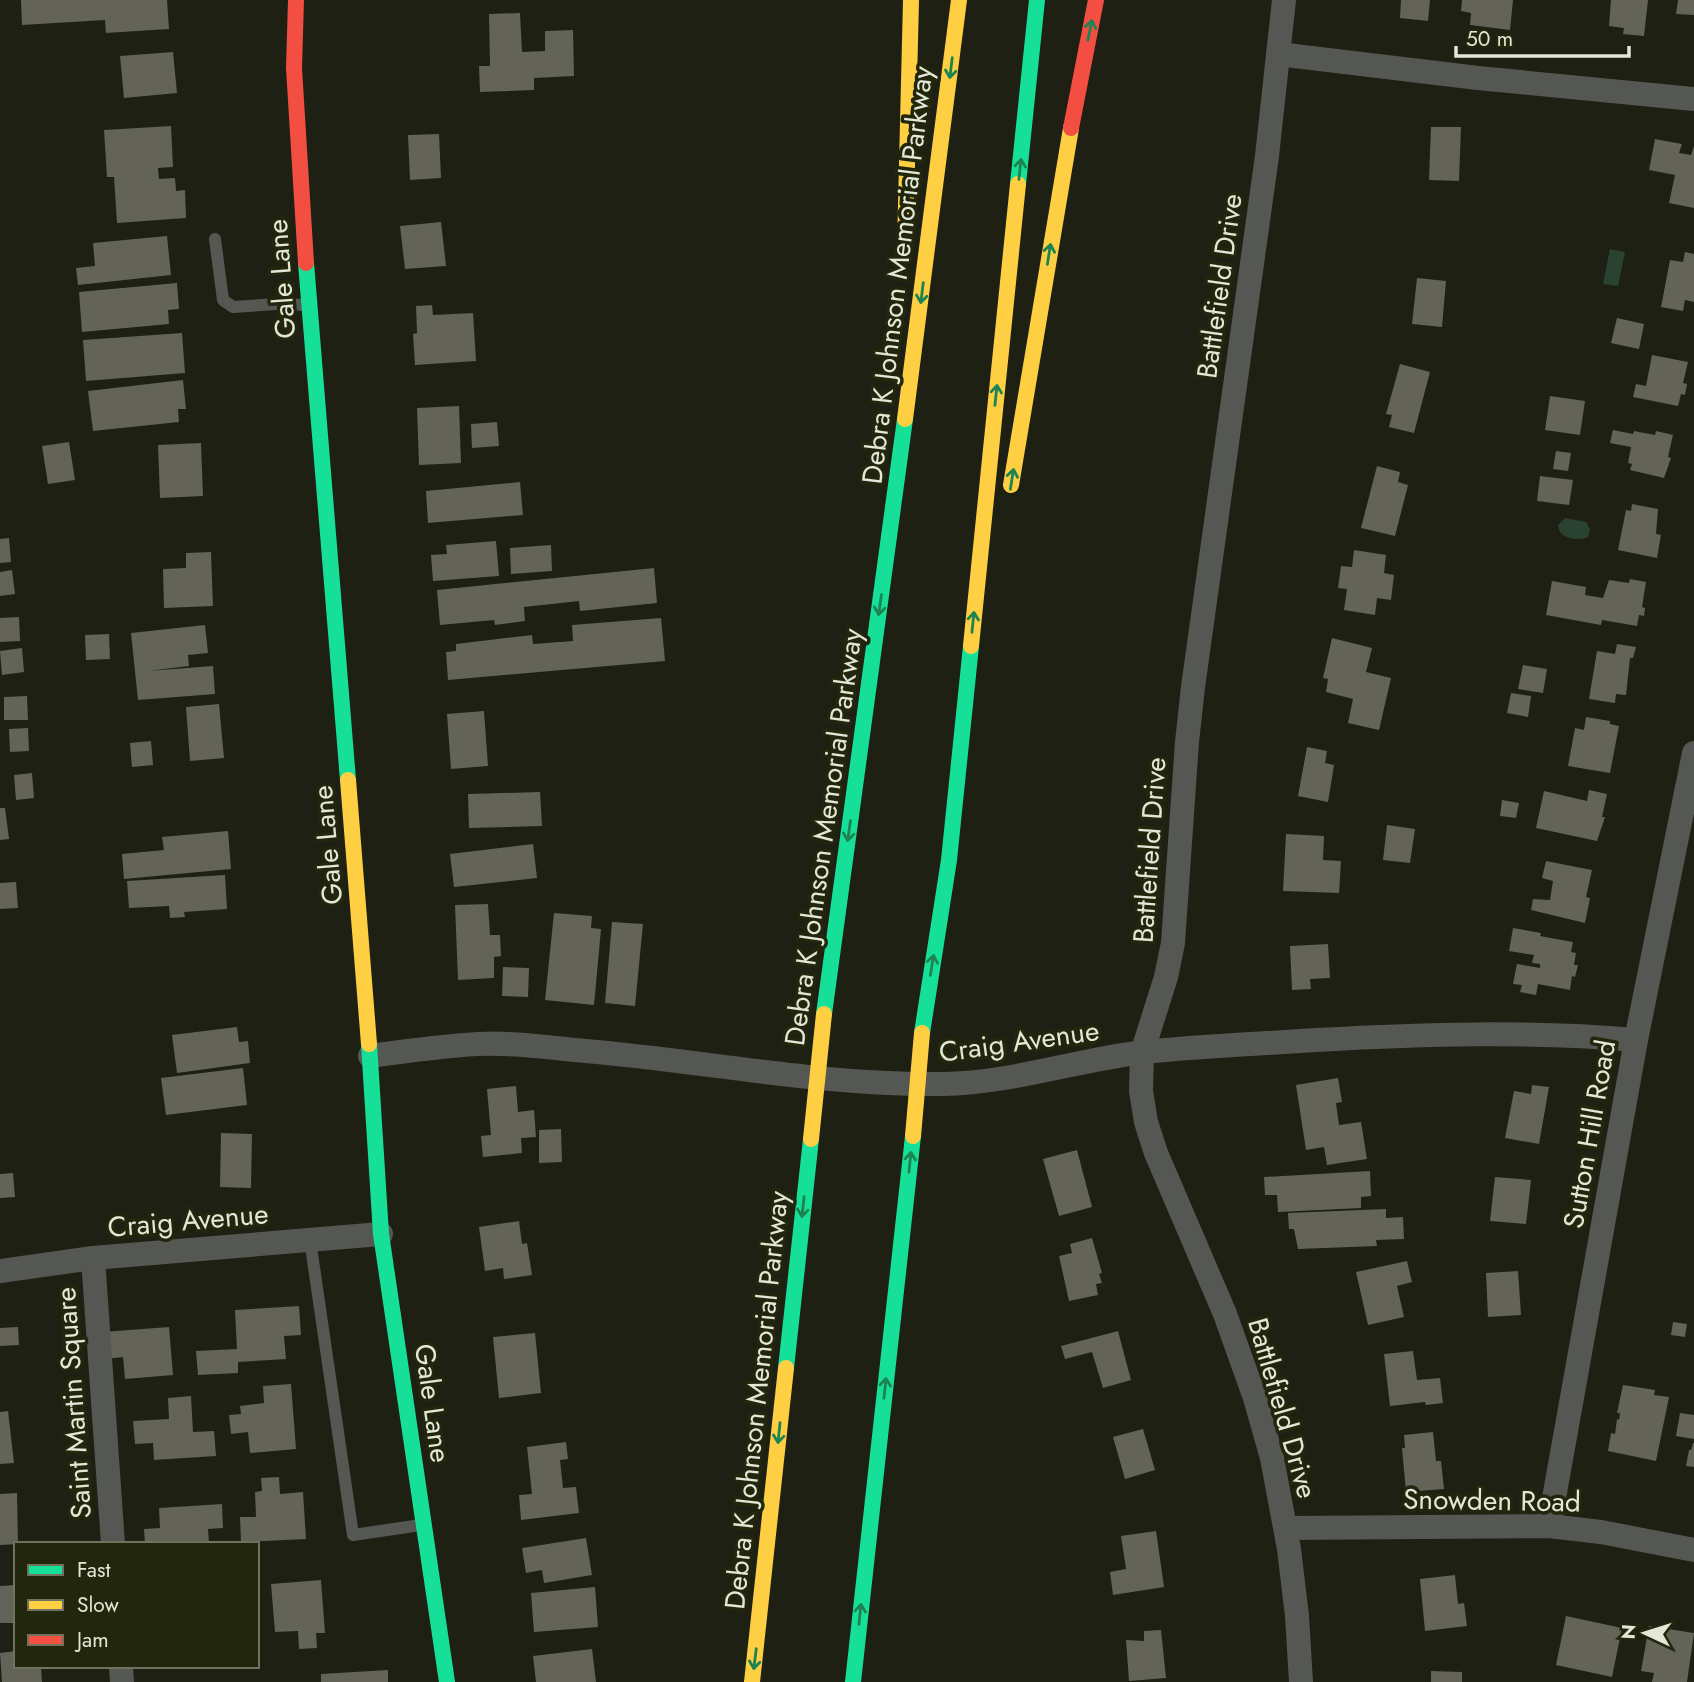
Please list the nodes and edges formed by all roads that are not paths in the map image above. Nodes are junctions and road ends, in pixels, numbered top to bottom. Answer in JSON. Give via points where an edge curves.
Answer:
{"nodes":[{"id":1,"x":296,"y":0,"type":"edge"},
{"id":2,"x":911,"y":0,"type":"edge"},
{"id":3,"x":960,"y":0,"type":"edge"},
{"id":4,"x":1037,"y":0,"type":"edge"},
{"id":5,"x":1096,"y":0,"type":"edge"},
{"id":6,"x":1283,"y":0,"type":"edge"},
{"id":7,"x":1278,"y":54,"type":"junction"},
{"id":8,"x":1694,"y":99,"type":"edge"},
{"id":9,"x":215,"y":239,"type":"dead end"},
{"id":10,"x":904,"y":256,"type":"dead end"},
{"id":11,"x":309,"y":305,"type":"junction"},
{"id":12,"x":901,"y":324,"type":"dead end"},
{"id":13,"x":1008,"y":501,"type":"dead end"},
{"id":14,"x":890,"y":538,"type":"junction"},
{"id":15,"x":992,"y":598,"type":"dead end"},
{"id":16,"x":1694,"y":753,"type":"edge"},
{"id":17,"x":949,"y":860,"type":"junction"},
{"id":18,"x":1636,"y":1040,"type":"junction"},
{"id":19,"x":1142,"y":1053,"type":"junction"},
{"id":20,"x":370,"y":1056,"type":"junction"},
{"id":21,"x":381,"y":1234,"type":"junction"},
{"id":22,"x":310,"y":1240,"type":"junction"},
{"id":23,"x":93,"y":1258,"type":"junction"},
{"id":24,"x":0,"y":1271,"type":"edge"},
{"id":25,"x":424,"y":1525,"type":"junction"},
{"id":26,"x":1549,"y":1526,"type":"junction"},
{"id":27,"x":1286,"y":1528,"type":"junction"},
{"id":28,"x":113,"y":1542,"type":"edge"},
{"id":29,"x":1694,"y":1550,"type":"edge"},
{"id":30,"x":447,"y":1682,"type":"edge"},
{"id":31,"x":752,"y":1682,"type":"edge"},
{"id":32,"x":853,"y":1682,"type":"edge"},
{"id":33,"x":1301,"y":1682,"type":"edge"}],
"edges":[{"from":1,"to":11,"type":"main road","name":"Gale Lane","via":[[294,68]]},
{"from":2,"to":10,"type":"main road"},
{"from":3,"to":14,"type":"main road","name":"Debra K Johnson Memorial Parkway","one_way":true},
{"from":17,"to":4,"type":"main road","one_way":true},
{"from":13,"to":5,"type":"main road","one_way":true},
{"from":6,"to":7,"type":"street","name":"Battlefield Drive"},
{"from":7,"to":8,"type":"street"},
{"from":7,"to":19,"type":"street","name":"Battlefield Drive","via":[[1193,687],[1173,943]]},
{"from":9,"to":11,"type":"lane","via":[[223,300],[233,307]]},
{"from":11,"to":20,"type":"main road","name":"Gale Lane"},
{"from":12,"to":14,"type":"main road"},
{"from":14,"to":31,"type":"main road","name":"Debra K Johnson Memorial Parkway","one_way":true,"bridge":true,"via":[[824,1014]]},
{"from":15,"to":17,"type":"main road"},
{"from":16,"to":18,"type":"street","name":"Sutton Hill Road"},
{"from":32,"to":17,"type":"main road","one_way":true,"bridge":true,"via":[[922,1033]]},
{"from":18,"to":19,"type":"street","name":"Craig Avenue","via":[[1581,1035],[1419,1036]]},
{"from":18,"to":26,"type":"street","name":"Sutton Hill Road"},
{"from":19,"to":20,"type":"street","name":"Craig Avenue","via":[[1001,1079],[941,1084],[786,1074],[522,1045],[479,1044]]},
{"from":19,"to":27,"type":"street","name":"Battlefield Drive","via":[[1141,1091],[1150,1135],[1244,1366],[1272,1458]]},
{"from":20,"to":21,"type":"main road","name":"Gale Lane"},
{"from":21,"to":22,"type":"street","name":"Craig Avenue"},
{"from":21,"to":25,"type":"main road","name":"Gale Lane"},
{"from":22,"to":23,"type":"street","name":"Craig Avenue"},
{"from":22,"to":25,"type":"lane","via":[[353,1535]]},
{"from":23,"to":24,"type":"street","name":"Craig Avenue"},
{"from":23,"to":28,"type":"street","name":"Saint Martin Square"},
{"from":25,"to":30,"type":"main road","name":"Gale Lane"},
{"from":26,"to":27,"type":"street","name":"Snowden Road"},
{"from":26,"to":29,"type":"street","name":"Snowden Road"},
{"from":27,"to":33,"type":"street","name":"Battlefield Drive"}]}
